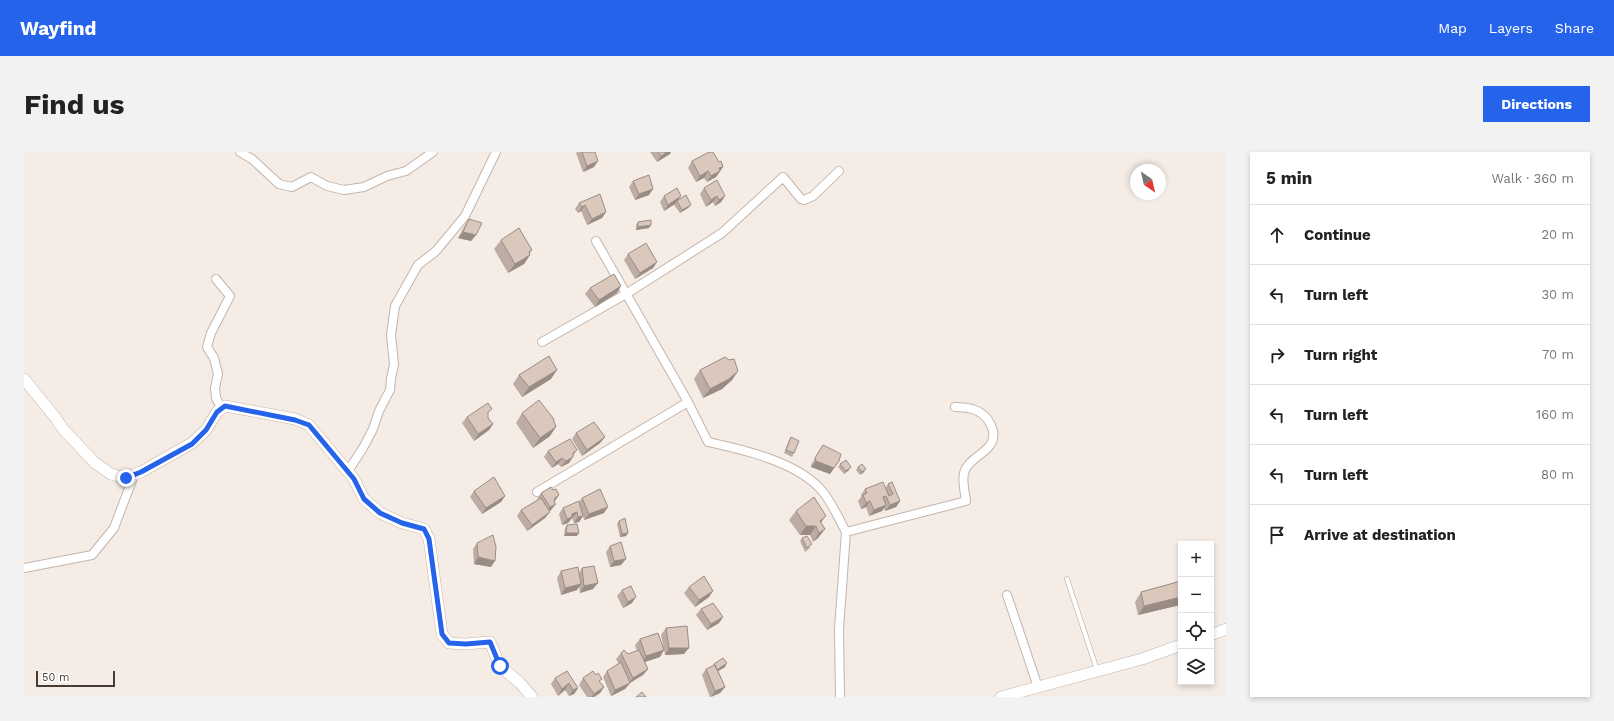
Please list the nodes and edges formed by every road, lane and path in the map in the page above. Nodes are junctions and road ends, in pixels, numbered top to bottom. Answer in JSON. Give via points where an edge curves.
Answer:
{"nodes":[{"id":1,"x":240,"y":152,"type":"edge"},
{"id":2,"x":433,"y":152,"type":"edge"},
{"id":3,"x":496,"y":152,"type":"edge"},
{"id":4,"x":839,"y":170,"type":"dead end"},
{"id":5,"x":596,"y":241,"type":"dead end"},
{"id":6,"x":216,"y":279,"type":"dead end"},
{"id":7,"x":626,"y":294,"type":"junction"},
{"id":8,"x":542,"y":342,"type":"dead end"},
{"id":9,"x":24,"y":379,"type":"edge"},
{"id":10,"x":688,"y":402,"type":"junction"},
{"id":11,"x":955,"y":407,"type":"dead end"},
{"id":12,"x":222,"y":409,"type":"junction"},
{"id":13,"x":348,"y":471,"type":"junction"},
{"id":14,"x":134,"y":475,"type":"junction"},
{"id":15,"x":538,"y":492,"type":"dead end"},
{"id":16,"x":846,"y":532,"type":"junction"},
{"id":17,"x":24,"y":568,"type":"edge"},
{"id":18,"x":1067,"y":579,"type":"dead end"},
{"id":19,"x":1007,"y":595,"type":"dead end"},
{"id":20,"x":1226,"y":629,"type":"edge"},
{"id":21,"x":1214,"y":633,"type":"edge"},
{"id":22,"x":1178,"y":646,"type":"edge"},
{"id":23,"x":1097,"y":670,"type":"junction"},
{"id":24,"x":1038,"y":687,"type":"junction"},
{"id":25,"x":532,"y":697,"type":"edge"},
{"id":26,"x":840,"y":697,"type":"edge"},
{"id":27,"x":1001,"y":697,"type":"edge"}],
"edges":[{"from":1,"to":2,"type":"street","via":[[252,159],[279,184],[292,187],[311,177],[327,186],[344,190],[364,187],[406,171]]},
{"from":3,"to":13,"type":"street","via":[[464,216],[436,251],[418,265],[395,306],[391,335],[394,364],[390,390],[373,429]]},
{"from":4,"to":7,"type":"street","via":[[813,196],[804,200],[783,177],[722,233]]},
{"from":5,"to":7,"type":"street"},
{"from":6,"to":12,"type":"street","via":[[230,296],[211,333],[207,347],[214,358],[218,374],[216,398]]},
{"from":7,"to":8,"type":"street"},
{"from":7,"to":10,"type":"street"},
{"from":9,"to":14,"type":"street","via":[[63,429],[95,463],[111,474],[126,478]]},
{"from":10,"to":15,"type":"street"},
{"from":10,"to":16,"type":"street","via":[[708,442],[771,458],[808,477],[824,492]]},
{"from":11,"to":16,"type":"street","via":[[967,407],[984,414],[991,424],[994,438],[990,446],[970,463],[964,473],[966,501]]},
{"from":12,"to":13,"type":"street","via":[[225,406],[309,425]]},
{"from":12,"to":14,"type":"street","via":[[192,444]]},
{"from":13,"to":25,"type":"street","via":[[364,499],[380,513],[424,529],[429,539],[442,634],[449,643],[490,642],[500,666]]},
{"from":14,"to":17,"type":"street","via":[[114,528],[92,555]]},
{"from":16,"to":26,"type":"street","via":[[839,629]]},
{"from":18,"to":23,"type":"lane"},
{"from":19,"to":24,"type":"street"},
{"from":20,"to":21,"type":"street"},
{"from":22,"to":23,"type":"street","via":[[1142,659]]},
{"from":23,"to":24,"type":"street"},
{"from":24,"to":27,"type":"street"}]}
